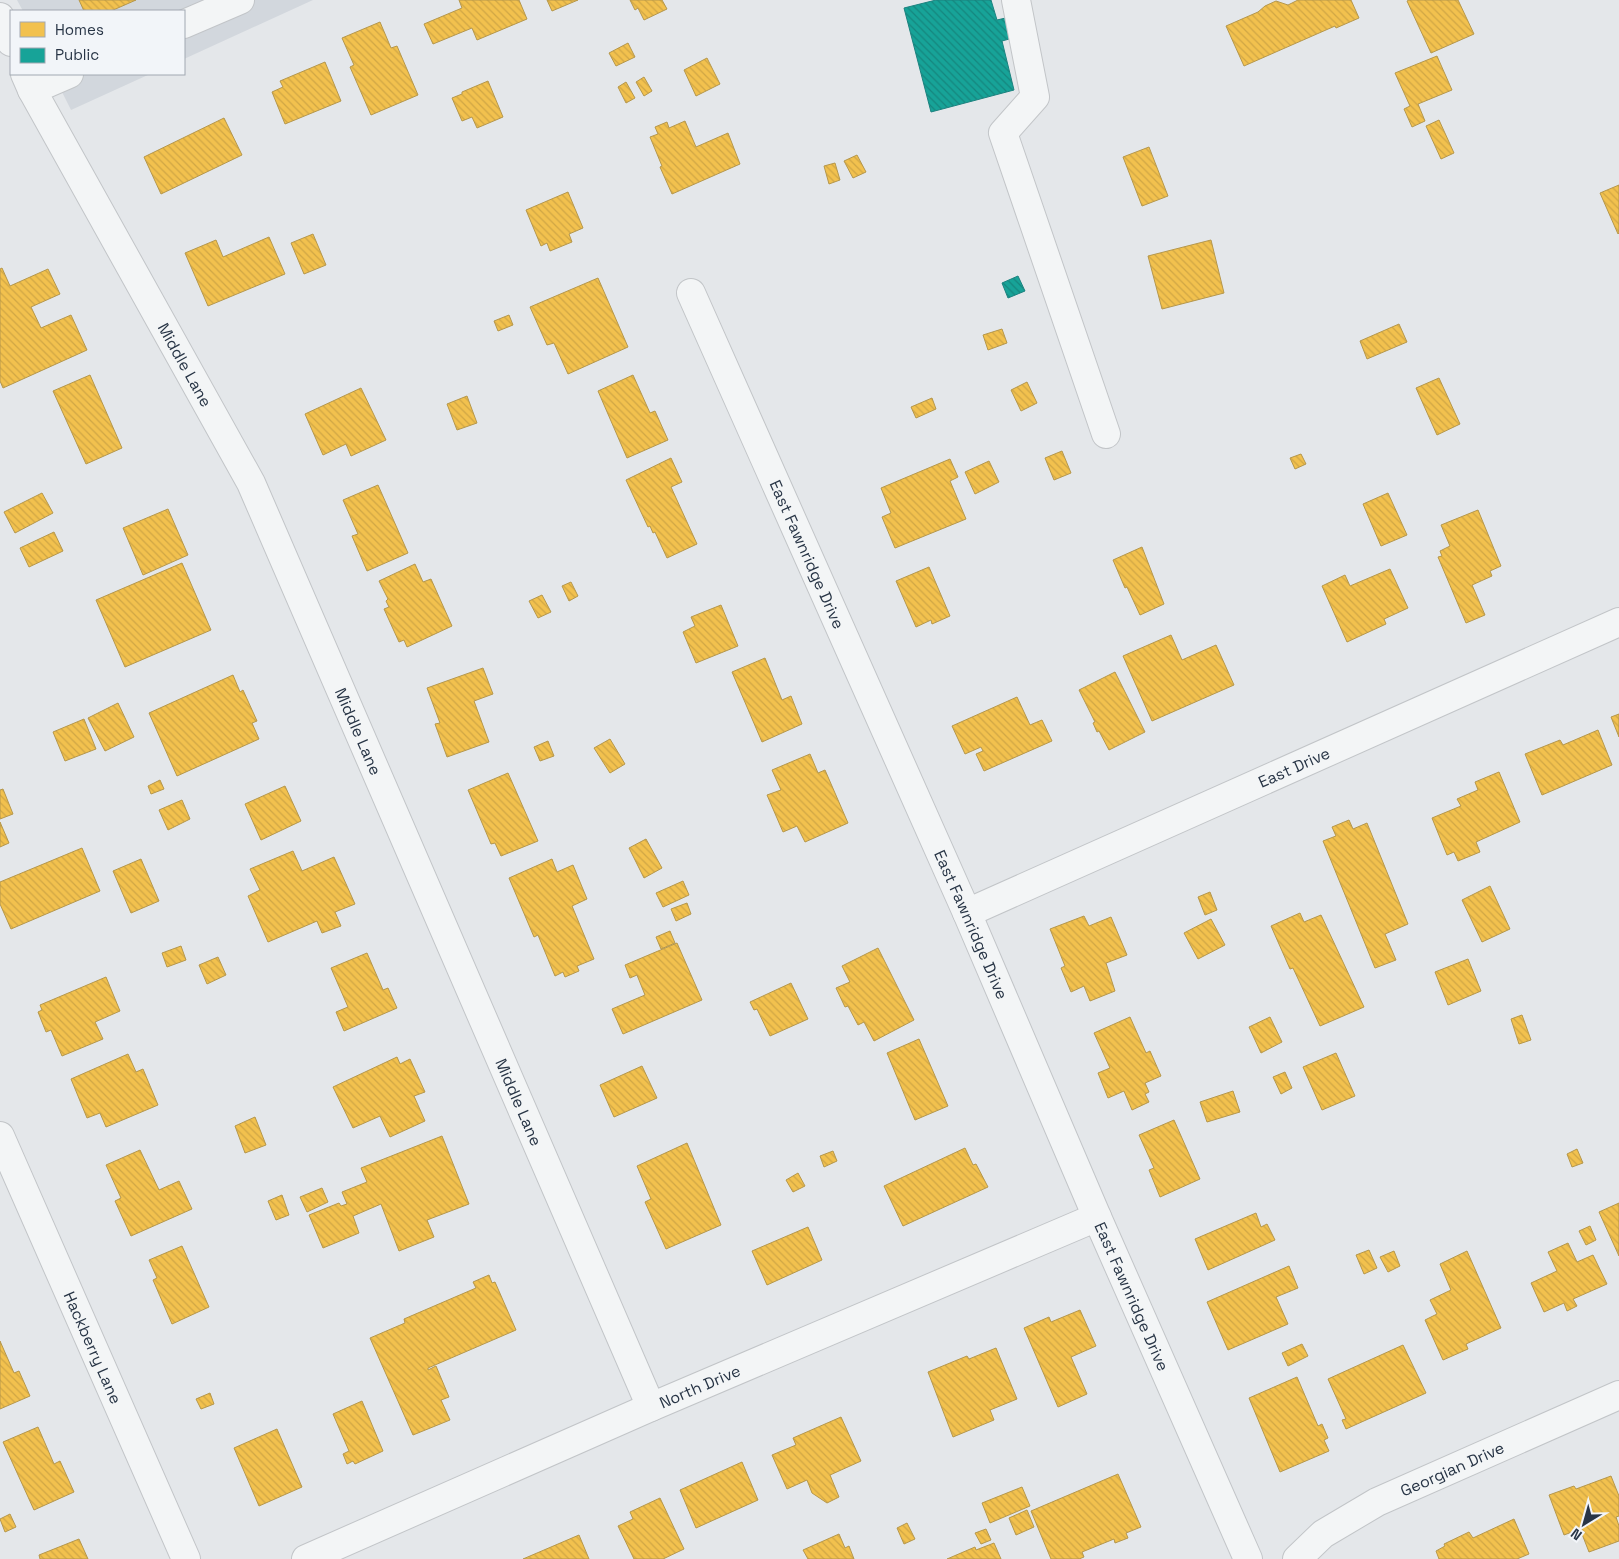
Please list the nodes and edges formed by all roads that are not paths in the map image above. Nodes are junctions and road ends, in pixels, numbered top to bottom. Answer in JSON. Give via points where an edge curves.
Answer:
{"nodes":[{"id":1,"x":240,"y":0,"type":"edge"},
{"id":2,"x":1016,"y":0,"type":"edge"},
{"id":3,"x":0,"y":17,"type":"edge"},
{"id":4,"x":185,"y":24,"type":"edge"},
{"id":5,"x":10,"y":40,"type":"edge"},
{"id":6,"x":64,"y":75,"type":"edge"},
{"id":7,"x":28,"y":82,"type":"edge"},
{"id":8,"x":691,"y":293,"type":"dead end"},
{"id":9,"x":1106,"y":434,"type":"dead end"},
{"id":10,"x":1619,"y":622,"type":"edge"},
{"id":11,"x":967,"y":913,"type":"junction"},
{"id":12,"x":0,"y":1136,"type":"edge"},
{"id":13,"x":1097,"y":1217,"type":"junction"},
{"id":14,"x":1619,"y":1395,"type":"edge"},
{"id":15,"x":651,"y":1407,"type":"junction"},
{"id":16,"x":186,"y":1559,"type":"edge"},
{"id":17,"x":306,"y":1559,"type":"edge"},
{"id":18,"x":1248,"y":1559,"type":"edge"},
{"id":19,"x":1297,"y":1559,"type":"edge"}],
"edges":[{"from":1,"to":4,"type":"street"},
{"from":2,"to":9,"type":"street","via":[[1035,97],[1003,133]]},
{"from":3,"to":5,"type":"street"},
{"from":6,"to":7,"type":"street"},
{"from":7,"to":15,"type":"street","name":"Middle Lane","via":[[251,483]]},
{"from":8,"to":11,"type":"street","name":"East Fawnridge Drive"},
{"from":10,"to":11,"type":"street","name":"East Drive"},
{"from":11,"to":13,"type":"street","name":"East Fawnridge Drive"},
{"from":12,"to":16,"type":"street","name":"Hackberry Lane"},
{"from":13,"to":15,"type":"street","name":"North Drive"},
{"from":13,"to":18,"type":"street","name":"East Fawnridge Drive"},
{"from":14,"to":19,"type":"street","name":"Georgian Drive","via":[[1377,1502],[1323,1534]]},
{"from":15,"to":17,"type":"street","name":"North Drive"}]}
